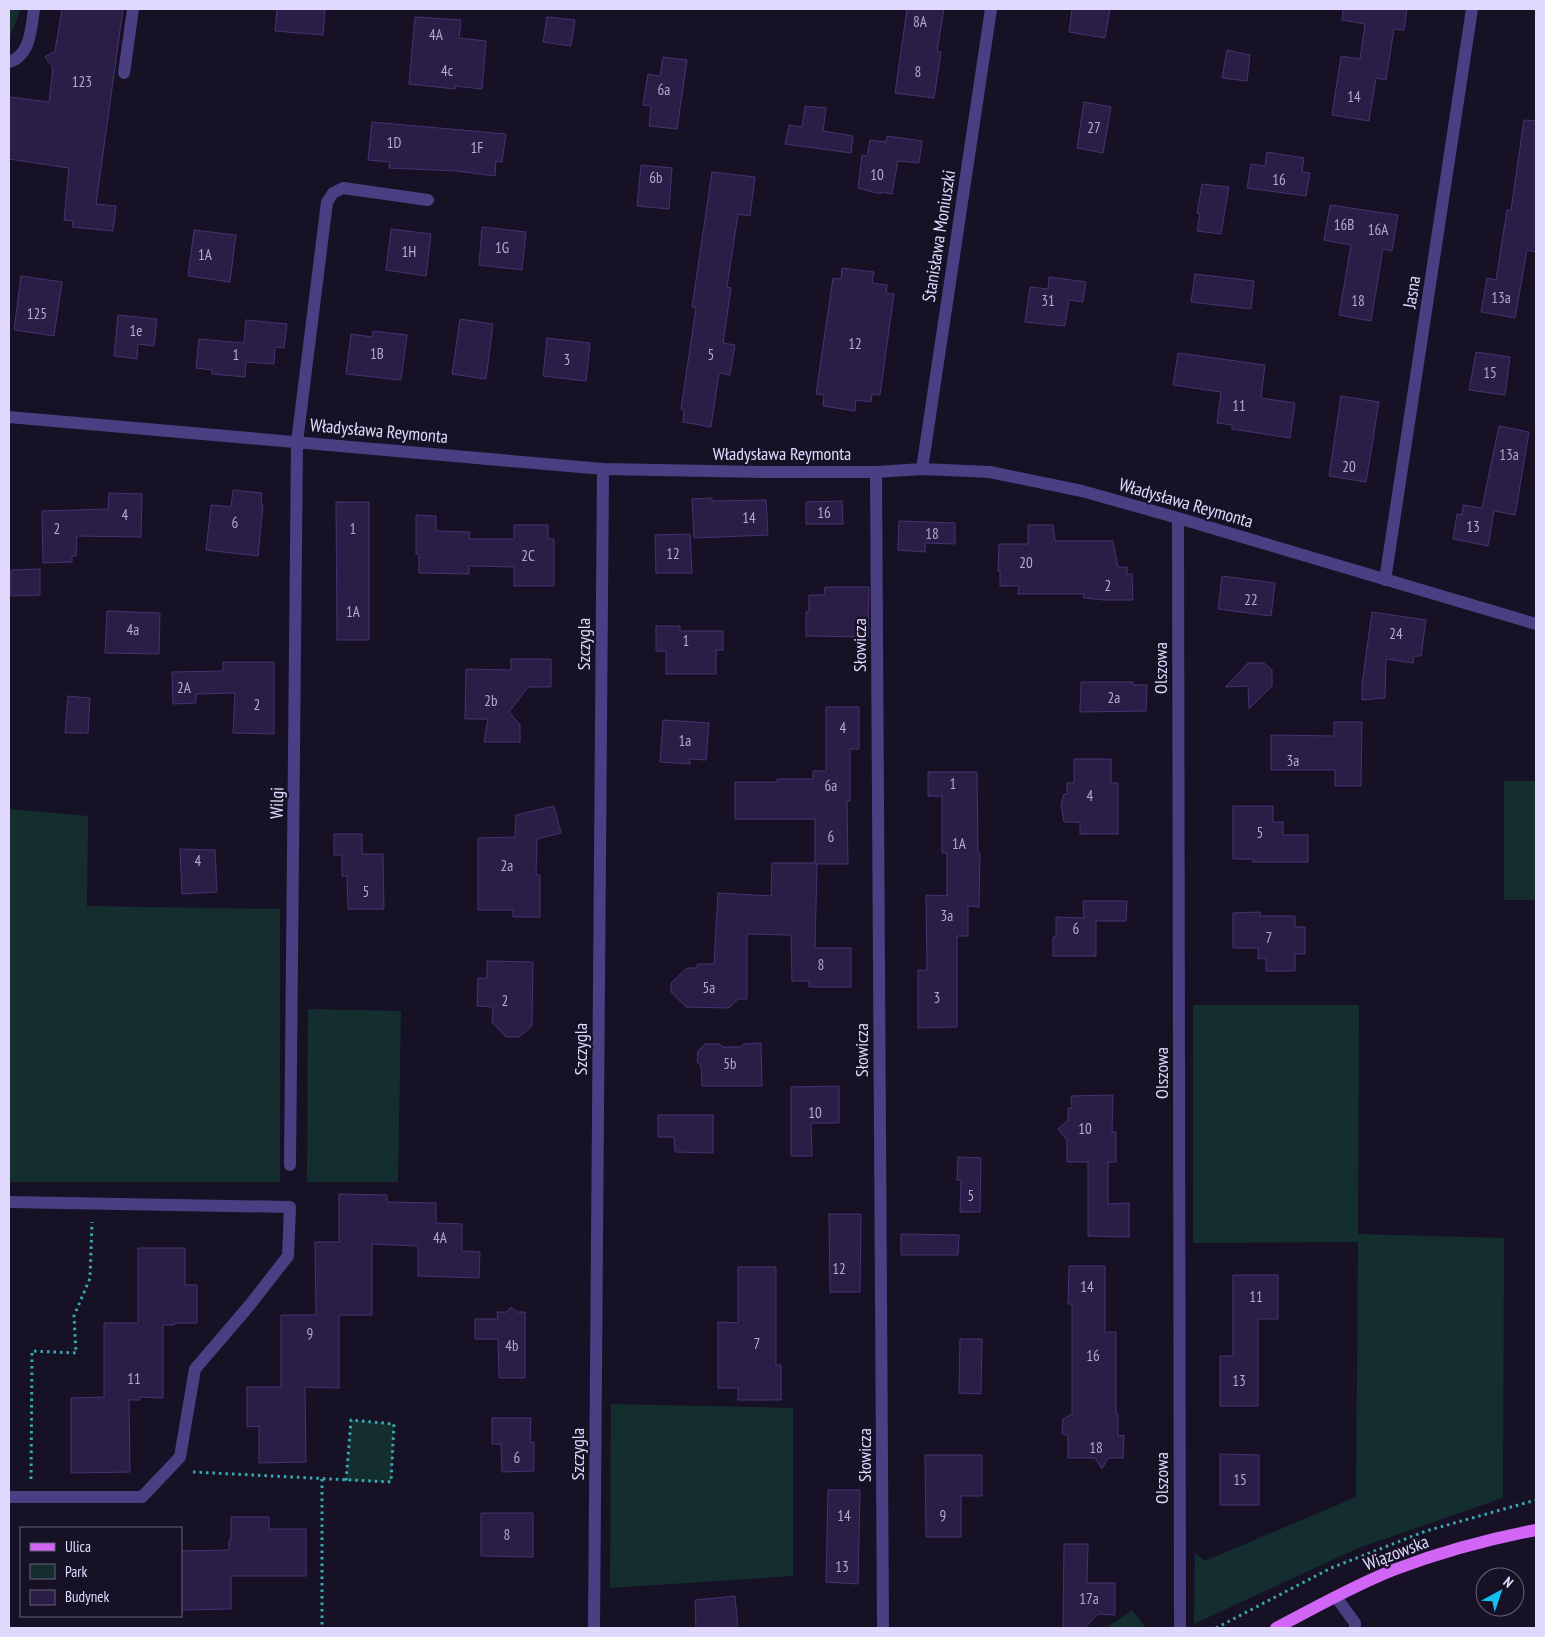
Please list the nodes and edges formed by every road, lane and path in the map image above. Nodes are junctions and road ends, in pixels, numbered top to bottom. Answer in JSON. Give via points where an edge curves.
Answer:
{"nodes":[{"id":1,"x":34,"y":9,"type":"edge"},
{"id":2,"x":133,"y":9,"type":"edge"},
{"id":3,"x":991,"y":9,"type":"edge"},
{"id":4,"x":1472,"y":9,"type":"edge"},
{"id":5,"x":9,"y":62,"type":"edge"},
{"id":6,"x":124,"y":72,"type":"dead end"},
{"id":7,"x":428,"y":200,"type":"dead end"},
{"id":8,"x":9,"y":417,"type":"edge"},
{"id":9,"x":297,"y":442,"type":"junction"},
{"id":10,"x":603,"y":469,"type":"junction"},
{"id":11,"x":922,"y":469,"type":"junction"},
{"id":12,"x":876,"y":472,"type":"junction"},
{"id":13,"x":1178,"y":518,"type":"junction"},
{"id":14,"x":1385,"y":580,"type":"junction"},
{"id":15,"x":1536,"y":624,"type":"edge"},
{"id":16,"x":290,"y":1165,"type":"dead end"},
{"id":17,"x":9,"y":1202,"type":"edge"},
{"id":18,"x":93,"y":1203,"type":"junction"},
{"id":19,"x":167,"y":1471,"type":"junction"},
{"id":20,"x":322,"y":1479,"type":"junction"},
{"id":21,"x":346,"y":1481,"type":"junction"},
{"id":22,"x":9,"y":1497,"type":"edge"},
{"id":23,"x":31,"y":1497,"type":"junction"},
{"id":24,"x":1536,"y":1530,"type":"edge"},
{"id":25,"x":1336,"y":1597,"type":"junction"},
{"id":26,"x":322,"y":1628,"type":"edge"},
{"id":27,"x":594,"y":1628,"type":"edge"},
{"id":28,"x":883,"y":1628,"type":"edge"},
{"id":29,"x":1180,"y":1628,"type":"edge"},
{"id":30,"x":1276,"y":1628,"type":"edge"},
{"id":31,"x":1355,"y":1628,"type":"edge"}],
"edges":[{"from":1,"to":5,"type":"street","via":[[28,43],[22,54]]},
{"from":2,"to":6,"type":"street"},
{"from":3,"to":11,"type":"street","name":"Stanisława Moniuszki"},
{"from":4,"to":14,"type":"street","name":"Jasna"},
{"from":7,"to":9,"type":"street","name":"Wilgi","via":[[343,188],[333,193],[327,202]]},
{"from":8,"to":9,"type":"street","name":"Władysława Reymonta"},
{"from":9,"to":10,"type":"street","name":"Władysława Reymonta"},
{"from":9,"to":16,"type":"street","name":"Wilgi"},
{"from":10,"to":12,"type":"street","name":"Władysława Reymonta"},
{"from":10,"to":27,"type":"street","name":"Szczygla"},
{"from":11,"to":12,"type":"street","name":"Władysława Reymonta"},
{"from":11,"to":13,"type":"street","name":"Władysława Reymonta","via":[[990,472],[1082,491]]},
{"from":12,"to":28,"type":"street","name":"Słowicza"},
{"from":13,"to":14,"type":"street","name":"Władysława Reymonta"},
{"from":13,"to":29,"type":"street","name":"Olszowa"},
{"from":14,"to":15,"type":"street","name":"Władysława Reymonta"},
{"from":17,"to":18,"type":"street"},
{"from":18,"to":19,"type":"street","via":[[290,1207],[288,1256],[195,1369],[180,1457]]},
{"from":18,"to":23,"type":"path","via":[[90,1278],[74,1316],[76,1354],[32,1351]]},
{"from":19,"to":20,"type":"path"},
{"from":19,"to":23,"type":"street","via":[[142,1497]]},
{"from":20,"to":21,"type":"path"},
{"from":20,"to":26,"type":"path"},
{"from":21,"to":21,"type":"path","via":[[391,1482],[394,1424],[352,1420]]},
{"from":22,"to":23,"type":"street"},
{"from":24,"to":25,"type":"main road","name":"Wiązowska","via":[[1452,1551],[1396,1570]]},
{"from":25,"to":30,"type":"main road","name":"Wiązowska"},
{"from":25,"to":31,"type":"street"}]}
